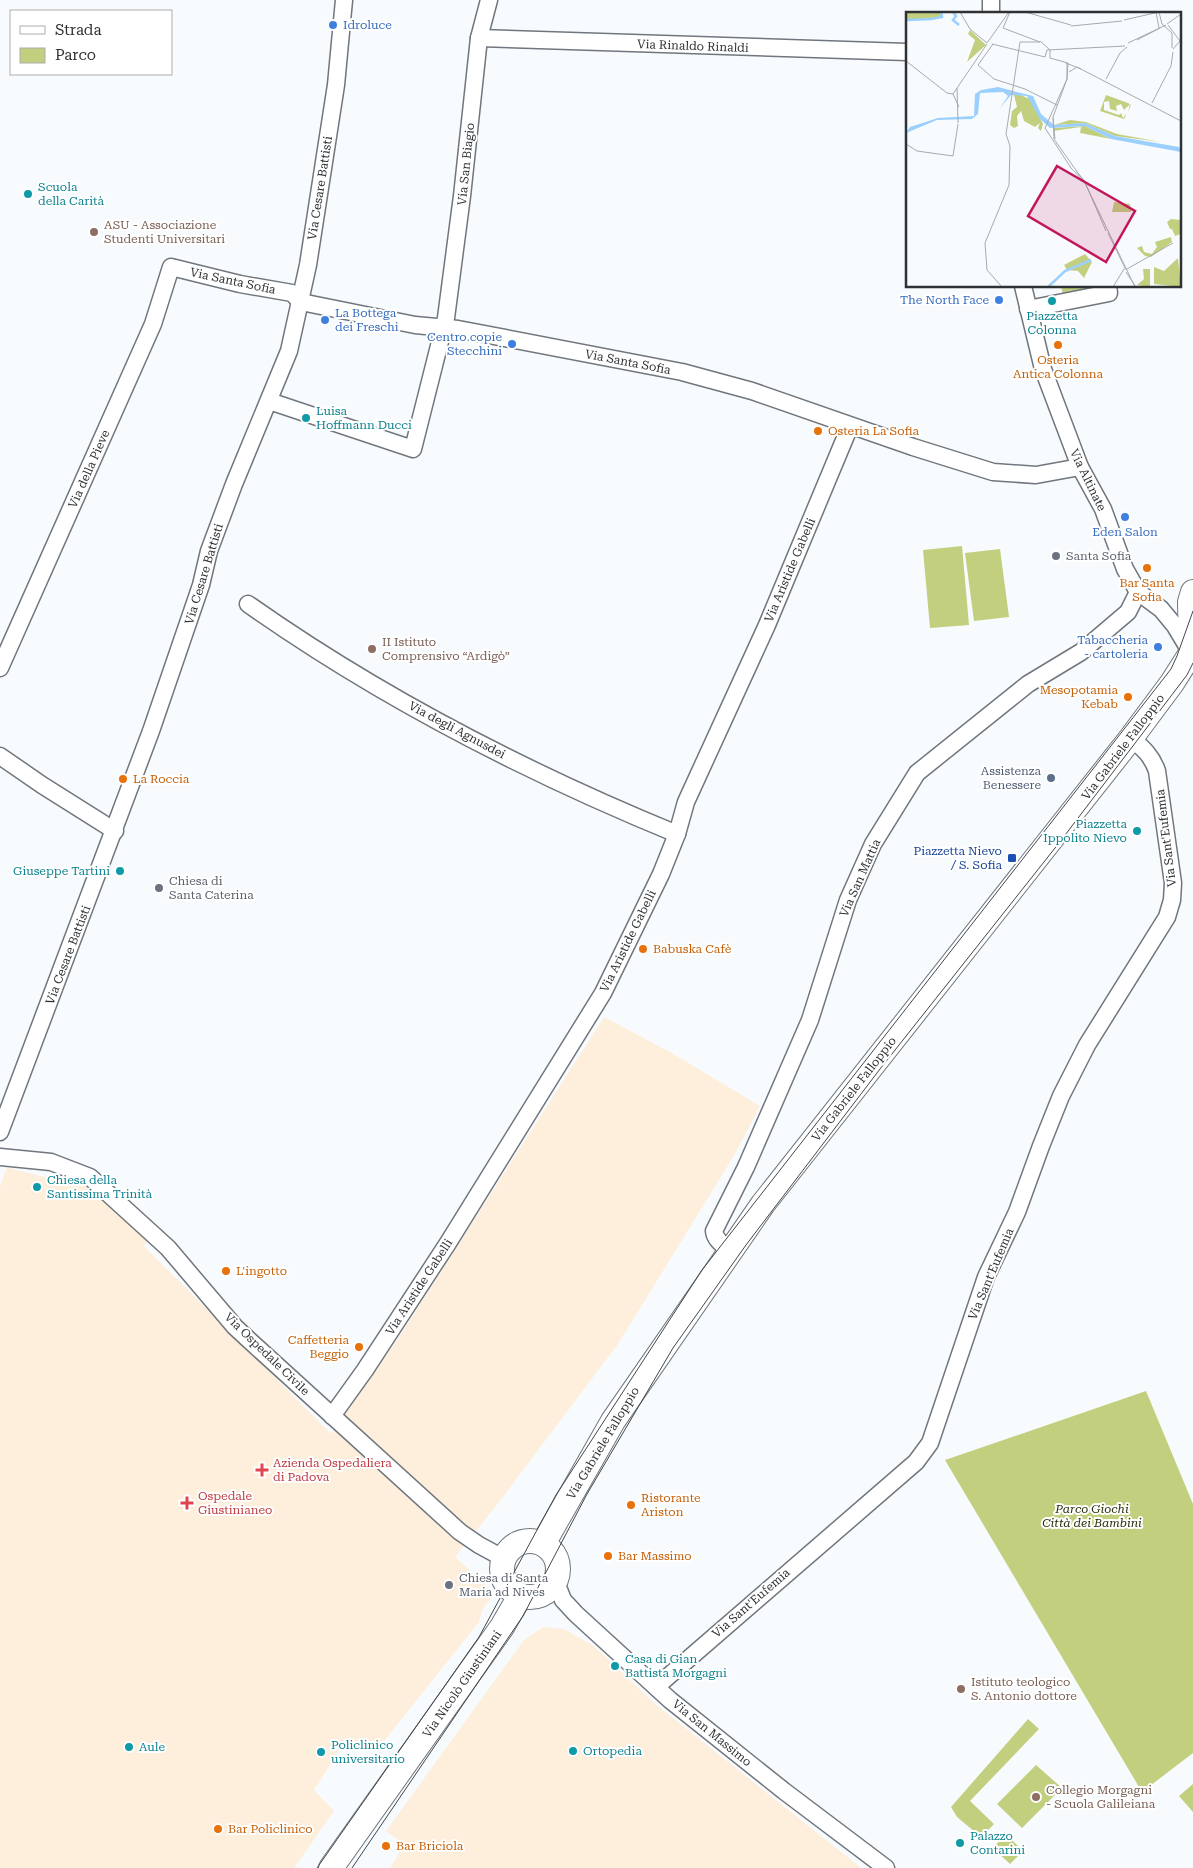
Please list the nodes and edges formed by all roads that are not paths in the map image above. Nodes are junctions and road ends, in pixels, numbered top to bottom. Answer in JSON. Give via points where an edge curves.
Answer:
{"nodes":[{"id":1,"x":344,"y":0,"type":"edge"},
{"id":2,"x":490,"y":0,"type":"edge"},
{"id":3,"x":480,"y":38,"type":"junction"},
{"id":4,"x":906,"y":52,"type":"edge"},
{"id":5,"x":171,"y":268,"type":"joint"},
{"id":6,"x":1023,"y":288,"type":"edge"},
{"id":7,"x":1108,"y":288,"type":"edge"},
{"id":8,"x":301,"y":302,"type":"junction"},
{"id":9,"x":1028,"y":310,"type":"junction"},
{"id":10,"x":444,"y":328,"type":"junction"},
{"id":11,"x":269,"y":400,"type":"junction"},
{"id":12,"x":850,"y":426,"type":"junction"},
{"id":13,"x":1080,"y":467,"type":"junction"},
{"id":14,"x":1138,"y":592,"type":"junction"},
{"id":15,"x":1193,"y":592,"type":"edge"},
{"id":16,"x":248,"y":604,"type":"dead end"},
{"id":17,"x":1192,"y":652,"type":"edge"},
{"id":18,"x":0,"y":668,"type":"edge"},
{"id":19,"x":1131,"y":738,"type":"junction"},
{"id":20,"x":0,"y":756,"type":"edge"},
{"id":21,"x":115,"y":831,"type":"junction"},
{"id":22,"x":677,"y":834,"type":"junction"},
{"id":23,"x":0,"y":1132,"type":"edge"},
{"id":24,"x":0,"y":1157,"type":"edge"},
{"id":25,"x":730,"y":1251,"type":"junction"},
{"id":26,"x":332,"y":1416,"type":"junction"},
{"id":27,"x":543,"y":1544,"type":"junction"},
{"id":28,"x":503,"y":1558,"type":"junction"},
{"id":29,"x":556,"y":1582,"type":"junction"},
{"id":30,"x":520,"y":1596,"type":"junction"},
{"id":31,"x":656,"y":1687,"type":"junction"},
{"id":32,"x":331,"y":1868,"type":"edge"},
{"id":33,"x":886,"y":1868,"type":"edge"}],
"edges":[{"from":1,"to":8,"type":"street","name":"Via Cesare Battisti","via":[[336,85]]},
{"from":2,"to":3,"type":"street","name":"Via San Biagio"},
{"from":3,"to":4,"type":"street","name":"Via Rinaldo Rinaldi"},
{"from":3,"to":10,"type":"street","name":"Via San Biagio"},
{"from":5,"to":8,"type":"street","name":"Via Santa Sofia","via":[[292,293]]},
{"from":5,"to":18,"type":"street","name":"Via della Pieve","via":[[153,324]]},
{"from":6,"to":9,"type":"street","name":"Via Altinate"},
{"from":7,"to":9,"type":"street","via":[[1109,293]]},
{"from":8,"to":10,"type":"street","name":"Via Santa Sofia"},
{"from":8,"to":11,"type":"street","name":"Via Cesare Battisti","via":[[289,351]]},
{"from":9,"to":13,"type":"street","name":"Via Altinate","via":[[1043,369]]},
{"from":10,"to":11,"type":"street","name":"Via San Biagio","via":[[413,449]]},
{"from":10,"to":12,"type":"street","name":"Via Santa Sofia","via":[[682,372],[752,391]]},
{"from":11,"to":21,"type":"street","name":"Via Cesare Battisti","via":[[209,551],[177,659]]},
{"from":12,"to":13,"type":"street","name":"Via Santa Sofia","via":[[993,472],[1036,475]]},
{"from":12,"to":22,"type":"street","name":"Via Aristide Gabelli","via":[[767,625],[686,802]]},
{"from":13,"to":14,"type":"street","name":"Via Altinate","via":[[1103,509],[1125,570]]},
{"from":14,"to":17,"type":"street","name":"Via Altinate","via":[[1161,609]]},
{"from":14,"to":25,"type":"street","name":"Via San Mattia","via":[[1128,612],[1081,652],[1028,684],[917,773],[873,844],[848,900],[810,1020],[746,1167],[714,1231],[719,1242]]},
{"from":15,"to":17,"type":"street","via":[[1190,602]]},
{"from":16,"to":22,"type":"street","name":"Via degli Agnusdei","via":[[428,716],[542,775]]},
{"from":17,"to":19,"type":"street","name":"Via Gabriele Falloppio"},
{"from":19,"to":25,"type":"street","name":"Via Gabriele Falloppio","via":[[781,1181]]},
{"from":19,"to":31,"type":"street","name":"Via Sant'Eufemia","via":[[1146,751],[1158,771],[1173,883],[1172,900],[1167,916],[1087,1045],[1061,1096],[1017,1212],[986,1277],[930,1443],[916,1462]]},
{"from":20,"to":21,"type":"street"},
{"from":21,"to":23,"type":"street","name":"Via Cesare Battisti"},
{"from":22,"to":26,"type":"street","name":"Via Aristide Gabelli","via":[[604,992],[448,1243]]},
{"from":24,"to":26,"type":"street","name":"Via Ospedale Civile","via":[[51,1162],[90,1176],[168,1248],[236,1327]]},
{"from":25,"to":27,"type":"street","name":"Via Gabriele Falloppio","via":[[613,1421]]},
{"from":26,"to":28,"type":"street","name":"Via Ospedale Civile","via":[[460,1532]]},
{"from":27,"to":28,"type":"street","via":[[529,1540],[521,1542]]},
{"from":27,"to":29,"type":"street","via":[[552,1550],[559,1565]]},
{"from":28,"to":30,"type":"street","via":[[503,1579]]},
{"from":29,"to":30,"type":"street","via":[[545,1594],[528,1598]]},
{"from":29,"to":31,"type":"street","name":"Via San Massimo","via":[[563,1600],[576,1614]]},
{"from":30,"to":32,"type":"street","name":"Via Nicolò Giustiniani","via":[[496,1635]]},
{"from":31,"to":33,"type":"street","name":"Via San Massimo","via":[[784,1791]]}]}
